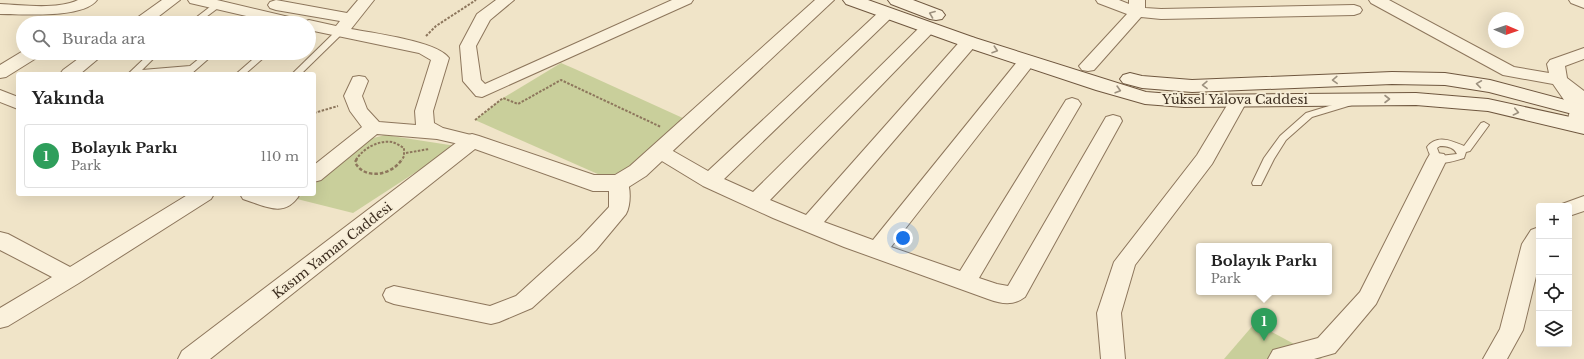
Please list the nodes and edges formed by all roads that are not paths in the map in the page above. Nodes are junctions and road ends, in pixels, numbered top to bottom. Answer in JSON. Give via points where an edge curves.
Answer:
{"nodes":[{"id":1,"x":172,"y":0,"type":"edge"},
{"id":2,"x":196,"y":0,"type":"edge"},
{"id":3,"x":366,"y":0,"type":"edge"},
{"id":4,"x":506,"y":0,"type":"edge"},
{"id":5,"x":685,"y":0,"type":"edge"},
{"id":6,"x":825,"y":0,"type":"edge"},
{"id":7,"x":852,"y":0,"type":"edge"},
{"id":8,"x":1104,"y":0,"type":"edge"},
{"id":9,"x":1377,"y":0,"type":"edge"},
{"id":10,"x":1577,"y":0,"type":"edge"},
{"id":11,"x":87,"y":2,"type":"edge"},
{"id":12,"x":283,"y":3,"type":"edge"},
{"id":13,"x":1584,"y":3,"type":"edge"},
{"id":14,"x":218,"y":5,"type":"junction"},
{"id":15,"x":1137,"y":6,"type":"edge"},
{"id":16,"x":892,"y":7,"type":"edge"},
{"id":17,"x":0,"y":9,"type":"edge"},
{"id":18,"x":1354,"y":10,"type":"dead end"},
{"id":19,"x":253,"y":12,"type":"edge"},
{"id":20,"x":76,"y":16,"type":"edge"},
{"id":21,"x":150,"y":16,"type":"edge"},
{"id":22,"x":203,"y":16,"type":"edge"},
{"id":23,"x":270,"y":16,"type":"edge"},
{"id":24,"x":351,"y":18,"type":"junction"},
{"id":25,"x":316,"y":27,"type":"edge"},
{"id":26,"x":928,"y":28,"type":"junction"},
{"id":27,"x":340,"y":32,"type":"junction"},
{"id":28,"x":969,"y":42,"type":"junction"},
{"id":29,"x":1584,"y":53,"type":"edge"},
{"id":30,"x":316,"y":55,"type":"edge"},
{"id":31,"x":21,"y":60,"type":"edge"},
{"id":32,"x":88,"y":60,"type":"edge"},
{"id":33,"x":147,"y":60,"type":"edge"},
{"id":34,"x":203,"y":60,"type":"edge"},
{"id":35,"x":257,"y":60,"type":"edge"},
{"id":36,"x":311,"y":60,"type":"edge"},
{"id":37,"x":1027,"y":61,"type":"junction"},
{"id":38,"x":1088,"y":66,"type":"junction"},
{"id":39,"x":72,"y":72,"type":"edge"},
{"id":40,"x":134,"y":72,"type":"edge"},
{"id":41,"x":188,"y":72,"type":"edge"},
{"id":42,"x":242,"y":72,"type":"edge"},
{"id":43,"x":298,"y":72,"type":"edge"},
{"id":44,"x":0,"y":73,"type":"edge"},
{"id":45,"x":1558,"y":80,"type":"junction"},
{"id":46,"x":359,"y":81,"type":"dead end"},
{"id":47,"x":0,"y":96,"type":"edge"},
{"id":48,"x":1361,"y":99,"type":"junction"},
{"id":49,"x":1238,"y":101,"type":"junction"},
{"id":50,"x":16,"y":102,"type":"edge"},
{"id":51,"x":1072,"y":104,"type":"dead end"},
{"id":52,"x":1583,"y":115,"type":"edge"},
{"id":53,"x":1113,"y":121,"type":"dead end"},
{"id":54,"x":1484,"y":125,"type":"dead end"},
{"id":55,"x":373,"y":128,"type":"junction"},
{"id":56,"x":474,"y":130,"type":"junction"},
{"id":57,"x":438,"y":133,"type":"junction"},
{"id":58,"x":1461,"y":150,"type":"junction"},
{"id":59,"x":659,"y":151,"type":"junction"},
{"id":60,"x":1437,"y":159,"type":"junction"},
{"id":61,"x":316,"y":173,"type":"edge"},
{"id":62,"x":710,"y":181,"type":"junction"},
{"id":63,"x":619,"y":182,"type":"junction"},
{"id":64,"x":1257,"y":183,"type":"dead end"},
{"id":65,"x":201,"y":196,"type":"edge"},
{"id":66,"x":256,"y":196,"type":"edge"},
{"id":67,"x":287,"y":196,"type":"edge"},
{"id":68,"x":756,"y":202,"type":"junction"},
{"id":69,"x":1584,"y":203,"type":"edge"},
{"id":70,"x":1572,"y":208,"type":"edge"},
{"id":71,"x":810,"y":224,"type":"junction"},
{"id":72,"x":1536,"y":239,"type":"edge"},
{"id":73,"x":0,"y":240,"type":"edge"},
{"id":74,"x":877,"y":250,"type":"junction"},
{"id":75,"x":71,"y":277,"type":"junction"},
{"id":76,"x":965,"y":282,"type":"junction"},
{"id":77,"x":394,"y":295,"type":"dead end"},
{"id":78,"x":0,"y":319,"type":"edge"},
{"id":79,"x":191,"y":359,"type":"edge"},
{"id":80,"x":1113,"y":359,"type":"edge"},
{"id":81,"x":1280,"y":359,"type":"edge"},
{"id":82,"x":1495,"y":359,"type":"edge"}],
"edges":[{"from":1,"to":21,"type":"street"},
{"from":2,"to":14,"type":"street"},
{"from":3,"to":24,"type":"street"},
{"from":4,"to":5,"type":"street","via":[[483,17],[468,46],[472,81],[482,92]]},
{"from":6,"to":59,"type":"main road"},
{"from":7,"to":16,"type":"main road","name":"Yüksel Yalova Caddesi"},
{"from":8,"to":15,"type":"street"},
{"from":9,"to":45,"type":"street","via":[[1509,71]]},
{"from":10,"to":13,"type":"street"},
{"from":11,"to":17,"type":"street","via":[[66,9]]},
{"from":11,"to":20,"type":"street"},
{"from":12,"to":19,"type":"street"},
{"from":12,"to":24,"type":"street"},
{"from":14,"to":19,"type":"street"},
{"from":14,"to":22,"type":"lane"},
{"from":15,"to":18,"type":"street","via":[[1161,14]]},
{"from":15,"to":38,"type":"street"},
{"from":16,"to":26,"type":"main road","name":"Yüksel Yalova Caddesi"},
{"from":38,"to":16,"type":"main road","name":"Yüksel Yalova Caddesi","one_way":true,"via":[[937,16]]},
{"from":16,"to":62,"type":"street"},
{"from":19,"to":23,"type":"street"},
{"from":24,"to":27,"type":"street"},
{"from":25,"to":27,"type":"street"},
{"from":26,"to":28,"type":"main road","name":"Yüksel Yalova Caddesi"},
{"from":26,"to":68,"type":"street"},
{"from":27,"to":30,"type":"lane"},
{"from":27,"to":57,"type":"street","via":[[424,49],[440,58],[424,111],[425,126]]},
{"from":28,"to":37,"type":"main road","name":"Yüksel Yalova Caddesi","one_way":true},
{"from":28,"to":71,"type":"street"},
{"from":29,"to":45,"type":"street","via":[[1556,64]]},
{"from":31,"to":44,"type":"street"},
{"from":32,"to":39,"type":"street"},
{"from":33,"to":40,"type":"lane"},
{"from":34,"to":41,"type":"lane"},
{"from":35,"to":42,"type":"lane"},
{"from":36,"to":43,"type":"lane"},
{"from":37,"to":49,"type":"main road","name":"Yüksel Yalova Caddesi","one_way":true,"via":[[1145,98]]},
{"from":37,"to":74,"type":"street"},
{"from":52,"to":38,"type":"main road","name":"Yüksel Yalova Caddesi","one_way":true,"via":[[1490,86],[1445,79],[1392,78],[1192,86],[1142,82]]},
{"from":45,"to":52,"type":"street"},
{"from":46,"to":55,"type":"street","via":[[352,96],[358,111]]},
{"from":47,"to":50,"type":"street"},
{"from":48,"to":49,"type":"main road","name":"Yüksel Yalova Caddesi"},
{"from":48,"to":52,"type":"main road","name":"Yüksel Yalova Caddesi","one_way":true,"via":[[1488,105]]},
{"from":48,"to":64,"type":"lane","via":[[1309,115],[1283,138]]},
{"from":49,"to":80,"type":"street","via":[[1206,159],[1125,262],[1109,312]]},
{"from":51,"to":76,"type":"street"},
{"from":53,"to":76,"type":"street","via":[[1018,291],[1011,295],[996,293]]},
{"from":54,"to":58,"type":"lane","via":[[1467,149]]},
{"from":55,"to":57,"type":"street"},
{"from":55,"to":61,"type":"street"},
{"from":56,"to":57,"type":"street"},
{"from":56,"to":63,"type":"main road","via":[[593,183]]},
{"from":56,"to":79,"type":"main road","name":"Kasım Yaman Caddesi"},
{"from":58,"to":60,"type":"lane","via":[[1461,156]]},
{"from":58,"to":60,"type":"lane","via":[[1452,144],[1438,143],[1432,147]]},
{"from":59,"to":62,"type":"street"},
{"from":59,"to":63,"type":"main road","via":[[638,171]]},
{"from":60,"to":81,"type":"street","via":[[1368,298],[1326,346]]},
{"from":62,"to":68,"type":"street"},
{"from":63,"to":77,"type":"street","via":[[619,209],[588,244],[524,302],[491,315]]},
{"from":65,"to":75,"type":"street"},
{"from":66,"to":67,"type":"street","via":[[278,203]]},
{"from":68,"to":71,"type":"street"},
{"from":69,"to":70,"type":"street"},
{"from":71,"to":74,"type":"street"},
{"from":72,"to":82,"type":"street","via":[[1532,244],[1511,330]]},
{"from":73,"to":75,"type":"street"},
{"from":74,"to":76,"type":"street"},
{"from":75,"to":78,"type":"street"}]}
